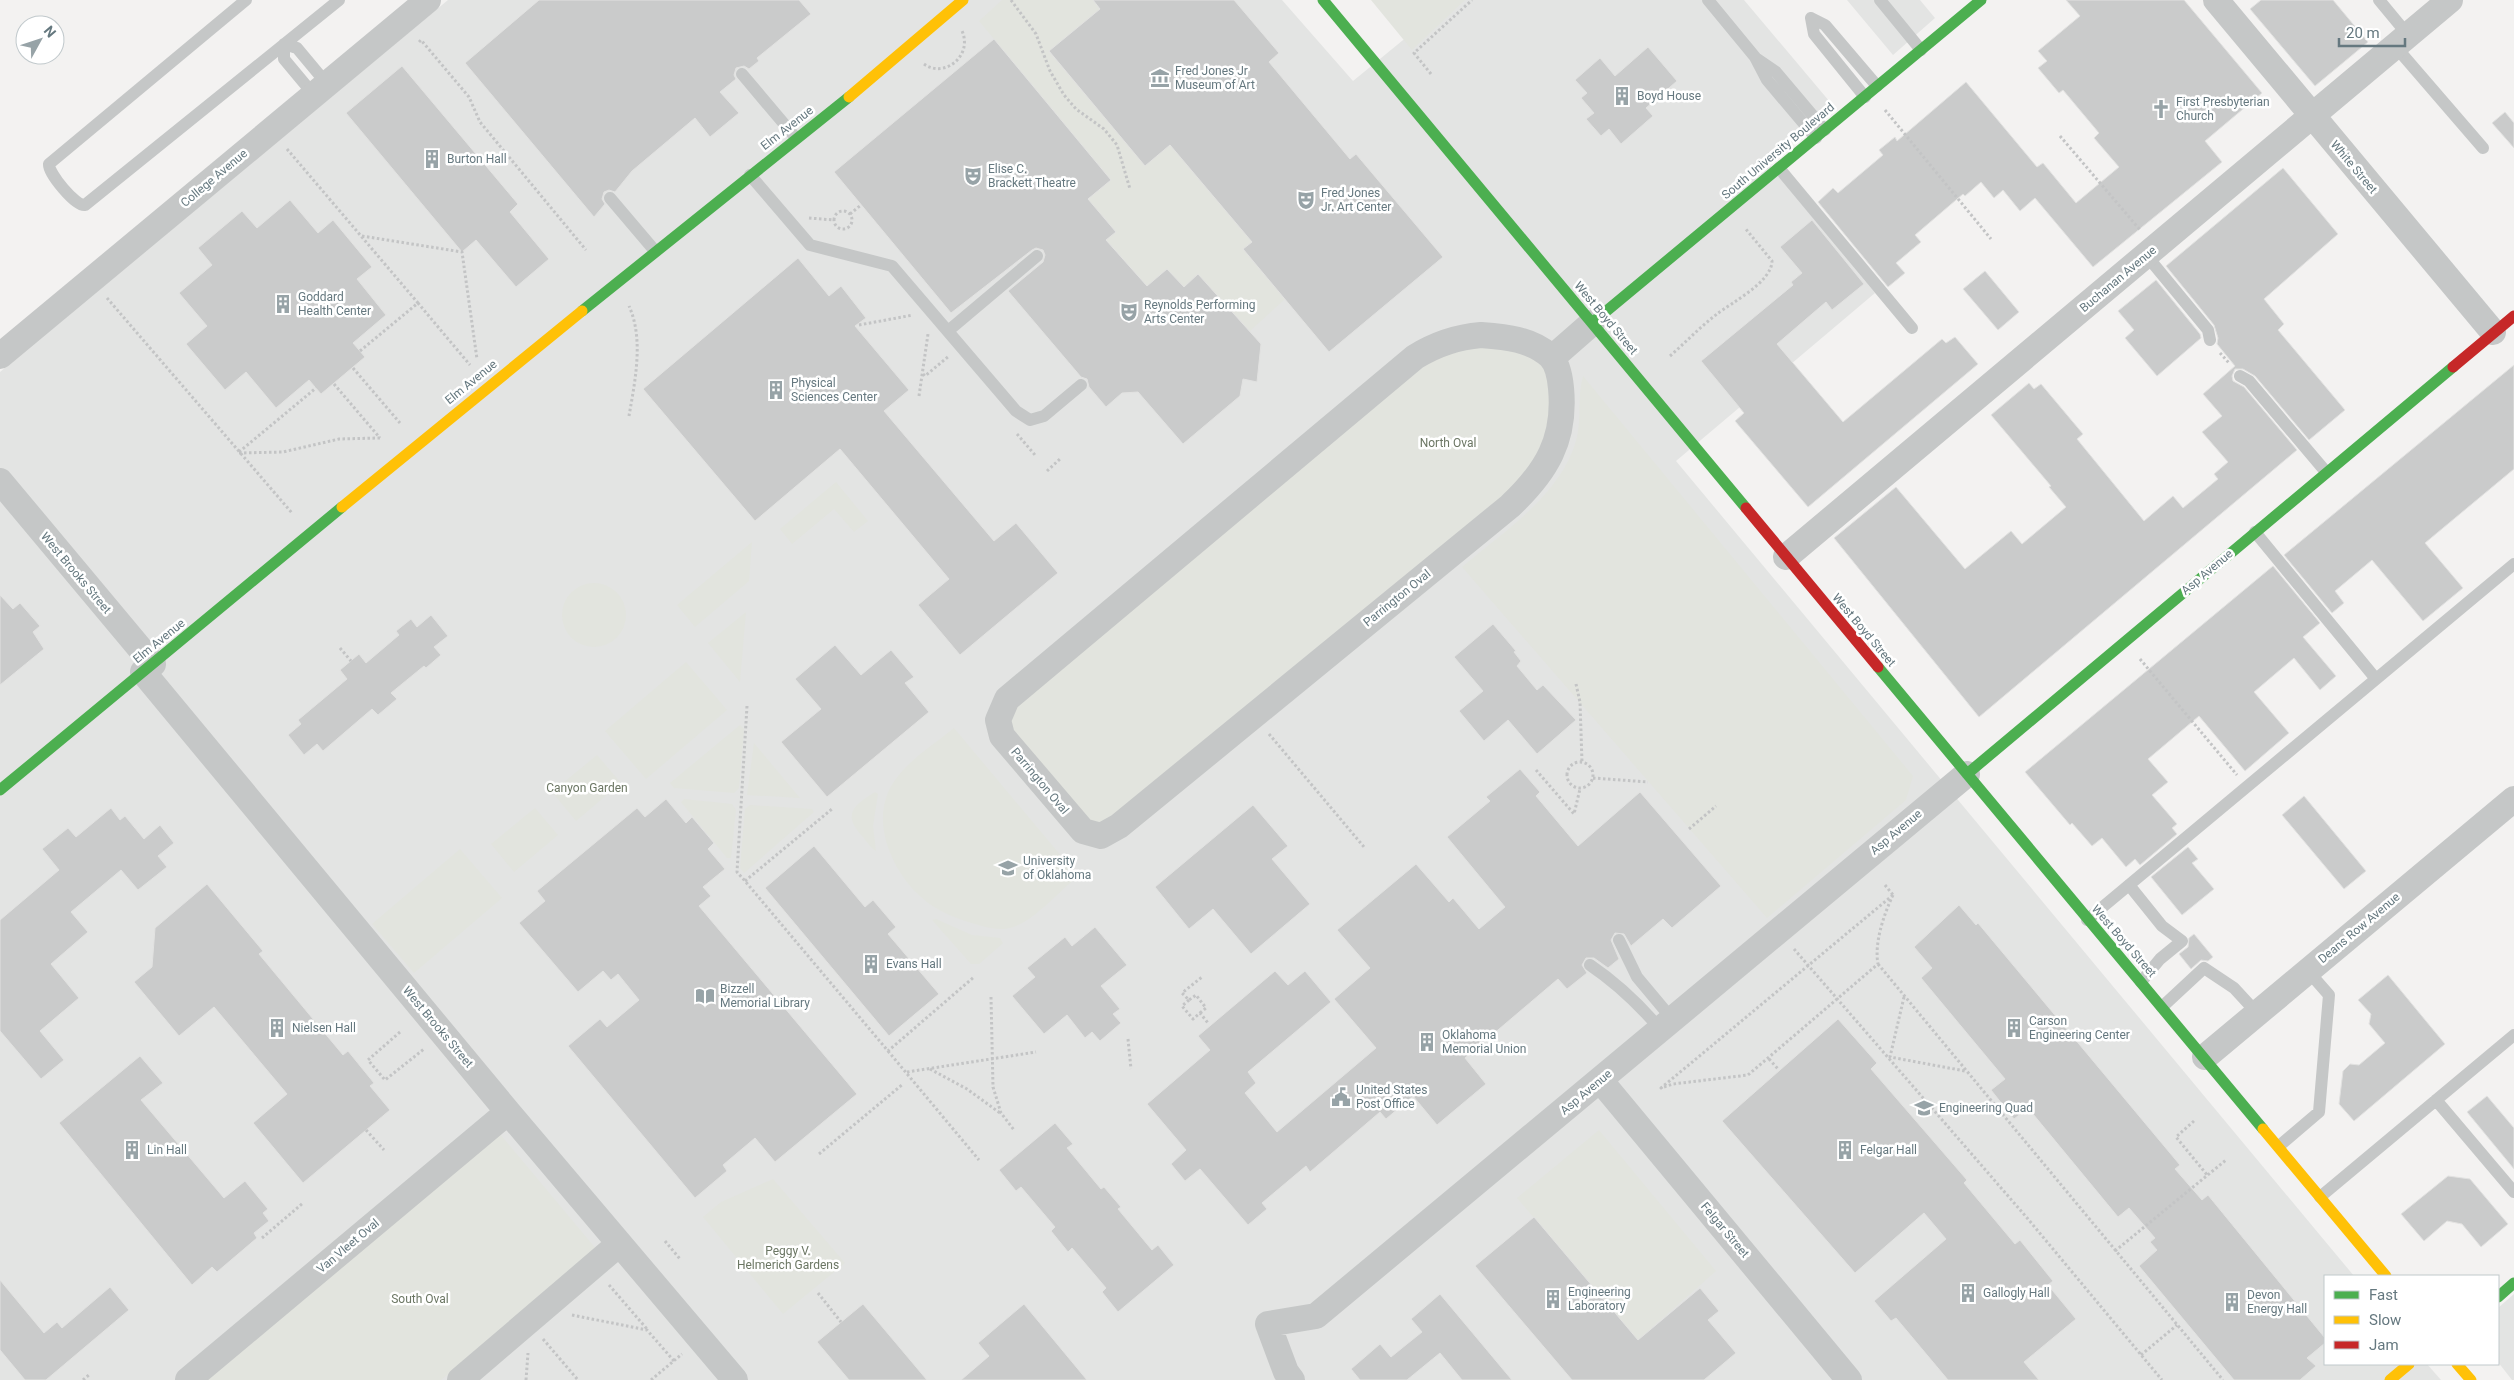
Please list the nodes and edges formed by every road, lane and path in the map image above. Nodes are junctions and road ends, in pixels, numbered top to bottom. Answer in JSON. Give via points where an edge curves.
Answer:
{"nodes":[{"id":1,"x":246,"y":0,"type":"edge"},
{"id":2,"x":339,"y":0,"type":"edge"},
{"id":3,"x":428,"y":0,"type":"edge"},
{"id":4,"x":963,"y":0,"type":"edge"},
{"id":5,"x":1011,"y":0,"type":"edge"},
{"id":6,"x":1323,"y":0,"type":"edge"},
{"id":7,"x":1472,"y":0,"type":"edge"},
{"id":8,"x":1708,"y":0,"type":"edge"},
{"id":9,"x":1880,"y":0,"type":"edge"},
{"id":10,"x":1981,"y":0,"type":"edge"},
{"id":11,"x":2216,"y":0,"type":"edge"},
{"id":12,"x":2379,"y":0,"type":"edge"},
{"id":13,"x":2450,"y":0,"type":"edge"},
{"id":14,"x":964,"y":35,"type":"dead end"},
{"id":15,"x":2402,"y":40,"type":"junction"},
{"id":16,"x":284,"y":44,"type":"junction"},
{"id":17,"x":414,"y":46,"type":"dead end"},
{"id":18,"x":1921,"y":50,"type":"junction"},
{"id":19,"x":927,"y":66,"type":"dead end"},
{"id":20,"x":742,"y":74,"type":"dead end"},
{"id":21,"x":1431,"y":74,"type":"dead end"},
{"id":22,"x":320,"y":90,"type":"junction"},
{"id":23,"x":1871,"y":92,"type":"junction"},
{"id":24,"x":2311,"y":115,"type":"junction"},
{"id":25,"x":1820,"y":134,"type":"junction"},
{"id":26,"x":2060,"y":136,"type":"dead end"},
{"id":27,"x":796,"y":138,"type":"junction"},
{"id":28,"x":2483,"y":148,"type":"dead end"},
{"id":29,"x":281,"y":155,"type":"dead end"},
{"id":30,"x":1779,"y":168,"type":"junction"},
{"id":31,"x":750,"y":175,"type":"junction"},
{"id":32,"x":1130,"y":189,"type":"dead end"},
{"id":33,"x":610,"y":198,"type":"dead end"},
{"id":34,"x":861,"y":205,"type":"dead end"},
{"id":35,"x":850,"y":214,"type":"junction"},
{"id":36,"x":801,"y":217,"type":"dead end"},
{"id":37,"x":834,"y":220,"type":"junction"},
{"id":38,"x":1744,"y":226,"type":"dead end"},
{"id":39,"x":362,"y":236,"type":"junction"},
{"id":40,"x":1991,"y":238,"type":"dead end"},
{"id":41,"x":586,"y":250,"type":"dead end"},
{"id":42,"x":655,"y":251,"type":"junction"},
{"id":43,"x":2150,"y":252,"type":"junction"},
{"id":44,"x":1037,"y":256,"type":"dead end"},
{"id":45,"x":114,"y":292,"type":"dead end"},
{"id":46,"x":627,"y":301,"type":"dead end"},
{"id":47,"x":418,"y":303,"type":"junction"},
{"id":48,"x":910,"y":307,"type":"dead end"},
{"id":49,"x":2514,"y":316,"type":"edge"},
{"id":50,"x":1592,"y":323,"type":"junction"},
{"id":51,"x":859,"y":325,"type":"dead end"},
{"id":52,"x":1912,"y":328,"type":"dead end"},
{"id":53,"x":948,"y":331,"type":"junction"},
{"id":54,"x":2493,"y":332,"type":"junction"},
{"id":55,"x":934,"y":336,"type":"dead end"},
{"id":56,"x":2210,"y":340,"type":"joint"},
{"id":57,"x":945,"y":349,"type":"dead end"},
{"id":58,"x":360,"y":351,"type":"dead end"},
{"id":59,"x":0,"y":356,"type":"edge"},
{"id":60,"x":1670,"y":356,"type":"dead end"},
{"id":61,"x":1552,"y":358,"type":"junction"},
{"id":62,"x":477,"y":359,"type":"dead end"},
{"id":63,"x":470,"y":365,"type":"dead end"},
{"id":64,"x":353,"y":368,"type":"dead end"},
{"id":65,"x":923,"y":374,"type":"junction"},
{"id":66,"x":2240,"y":376,"type":"joint"},
{"id":67,"x":334,"y":384,"type":"dead end"},
{"id":68,"x":1081,"y":385,"type":"dead end"},
{"id":69,"x":316,"y":388,"type":"dead end"},
{"id":70,"x":919,"y":396,"type":"dead end"},
{"id":71,"x":629,"y":416,"type":"dead end"},
{"id":72,"x":400,"y":423,"type":"dead end"},
{"id":73,"x":239,"y":453,"type":"junction"},
{"id":74,"x":1061,"y":458,"type":"dead end"},
{"id":75,"x":1047,"y":471,"type":"dead end"},
{"id":76,"x":2326,"y":472,"type":"junction"},
{"id":77,"x":0,"y":481,"type":"edge"},
{"id":78,"x":292,"y":513,"type":"dead end"},
{"id":79,"x":2255,"y":532,"type":"junction"},
{"id":80,"x":1786,"y":558,"type":"junction"},
{"id":81,"x":2514,"y":564,"type":"edge"},
{"id":82,"x":2125,"y":641,"type":"junction"},
{"id":83,"x":340,"y":648,"type":"dead end"},
{"id":84,"x":351,"y":662,"type":"dead end"},
{"id":85,"x":148,"y":668,"type":"junction"},
{"id":86,"x":2376,"y":680,"type":"junction"},
{"id":87,"x":1576,"y":684,"type":"dead end"},
{"id":88,"x":747,"y":706,"type":"dead end"},
{"id":89,"x":1266,"y":730,"type":"dead end"},
{"id":90,"x":1582,"y":762,"type":"junction"},
{"id":91,"x":1536,"y":770,"type":"dead end"},
{"id":92,"x":1967,"y":774,"type":"junction"},
{"id":93,"x":1594,"y":778,"type":"junction"},
{"id":94,"x":1648,"y":782,"type":"dead end"},
{"id":95,"x":2247,"y":787,"type":"junction"},
{"id":96,"x":1580,"y":788,"type":"junction"},
{"id":97,"x":0,"y":790,"type":"edge"},
{"id":98,"x":2514,"y":799,"type":"edge"},
{"id":99,"x":1716,"y":806,"type":"dead end"},
{"id":100,"x":832,"y":809,"type":"dead end"},
{"id":101,"x":1689,"y":829,"type":"dead end"},
{"id":102,"x":1364,"y":847,"type":"dead end"},
{"id":103,"x":745,"y":881,"type":"junction"},
{"id":104,"x":1885,"y":885,"type":"dead end"},
{"id":105,"x":2129,"y":885,"type":"junction"},
{"id":106,"x":1893,"y":895,"type":"junction"},
{"id":107,"x":2087,"y":920,"type":"junction"},
{"id":108,"x":1778,"y":932,"type":"junction"},
{"id":109,"x":1619,"y":940,"type":"dead end"},
{"id":110,"x":1878,"y":964,"type":"junction"},
{"id":111,"x":1590,"y":965,"type":"dead end"},
{"id":112,"x":1809,"y":966,"type":"junction"},
{"id":113,"x":2308,"y":971,"type":"junction"},
{"id":114,"x":1202,"y":976,"type":"dead end"},
{"id":115,"x":974,"y":977,"type":"dead end"},
{"id":116,"x":2141,"y":982,"type":"junction"},
{"id":117,"x":991,"y":997,"type":"dead end"},
{"id":118,"x":1904,"y":997,"type":"junction"},
{"id":119,"x":1838,"y":999,"type":"junction"},
{"id":120,"x":1189,"y":1000,"type":"junction"},
{"id":121,"x":2162,"y":1008,"type":"junction"},
{"id":122,"x":1200,"y":1013,"type":"junction"},
{"id":123,"x":2257,"y":1013,"type":"junction"},
{"id":124,"x":1208,"y":1023,"type":"dead end"},
{"id":125,"x":1667,"y":1025,"type":"junction"},
{"id":126,"x":400,"y":1032,"type":"dead end"},
{"id":127,"x":2514,"y":1035,"type":"edge"},
{"id":128,"x":1128,"y":1039,"type":"dead end"},
{"id":129,"x":888,"y":1051,"type":"junction"},
{"id":130,"x":1036,"y":1052,"type":"dead end"},
{"id":131,"x":419,"y":1054,"type":"dead end"},
{"id":132,"x":1890,"y":1057,"type":"junction"},
{"id":133,"x":2204,"y":1057,"type":"junction"},
{"id":134,"x":991,"y":1059,"type":"junction"},
{"id":135,"x":1769,"y":1059,"type":"junction"},
{"id":136,"x":930,"y":1069,"type":"junction"},
{"id":137,"x":1131,"y":1069,"type":"dead end"},
{"id":138,"x":1780,"y":1070,"type":"dead end"},
{"id":139,"x":1966,"y":1071,"type":"junction"},
{"id":140,"x":906,"y":1072,"type":"junction"},
{"id":141,"x":1600,"y":1080,"type":"junction"},
{"id":142,"x":903,"y":1084,"type":"dead end"},
{"id":143,"x":2436,"y":1100,"type":"junction"},
{"id":144,"x":508,"y":1112,"type":"junction"},
{"id":145,"x":1001,"y":1113,"type":"junction"},
{"id":146,"x":2194,"y":1121,"type":"dead end"},
{"id":147,"x":366,"y":1130,"type":"dead end"},
{"id":148,"x":1014,"y":1130,"type":"dead end"},
{"id":149,"x":2279,"y":1146,"type":"junction"},
{"id":150,"x":384,"y":1150,"type":"dead end"},
{"id":151,"x":819,"y":1154,"type":"dead end"},
{"id":152,"x":979,"y":1160,"type":"dead end"},
{"id":153,"x":2226,"y":1160,"type":"dead end"},
{"id":154,"x":2208,"y":1176,"type":"junction"},
{"id":155,"x":2514,"y":1192,"type":"edge"},
{"id":156,"x":2320,"y":1197,"type":"junction"},
{"id":157,"x":302,"y":1203,"type":"dead end"},
{"id":158,"x":262,"y":1238,"type":"dead end"},
{"id":159,"x":666,"y":1242,"type":"dead end"},
{"id":160,"x":619,"y":1244,"type":"junction"},
{"id":161,"x":2115,"y":1251,"type":"junction"},
{"id":162,"x":680,"y":1259,"type":"dead end"},
{"id":163,"x":2385,"y":1275,"type":"edge"},
{"id":164,"x":603,"y":1278,"type":"dead end"},
{"id":165,"x":2514,"y":1283,"type":"edge"},
{"id":166,"x":818,"y":1294,"type":"dead end"},
{"id":167,"x":2499,"y":1295,"type":"edge"},
{"id":168,"x":569,"y":1315,"type":"dead end"},
{"id":169,"x":841,"y":1322,"type":"dead end"},
{"id":170,"x":2177,"y":1325,"type":"junction"},
{"id":171,"x":647,"y":1330,"type":"junction"},
{"id":172,"x":538,"y":1333,"type":"dead end"},
{"id":173,"x":700,"y":1339,"type":"junction"},
{"id":174,"x":528,"y":1350,"type":"dead end"},
{"id":175,"x":2141,"y":1355,"type":"junction"},
{"id":176,"x":674,"y":1361,"type":"junction"},
{"id":177,"x":2408,"y":1365,"type":"edge"},
{"id":178,"x":2458,"y":1365,"type":"edge"},
{"id":179,"x":90,"y":1374,"type":"dead end"},
{"id":180,"x":83,"y":1380,"type":"edge"},
{"id":181,"x":188,"y":1380,"type":"edge"},
{"id":182,"x":460,"y":1380,"type":"edge"},
{"id":183,"x":526,"y":1380,"type":"edge"},
{"id":184,"x":578,"y":1380,"type":"edge"},
{"id":185,"x":651,"y":1380,"type":"edge"},
{"id":186,"x":735,"y":1380,"type":"edge"},
{"id":187,"x":1292,"y":1380,"type":"edge"},
{"id":188,"x":1849,"y":1380,"type":"edge"},
{"id":189,"x":2162,"y":1380,"type":"edge"},
{"id":190,"x":2223,"y":1380,"type":"edge"},
{"id":191,"x":2390,"y":1380,"type":"edge"},
{"id":192,"x":2471,"y":1380,"type":"edge"}],
"edges":[{"from":1,"to":16,"type":"lane","via":[[49,164],[50,171],[77,204],[84,205]]},
{"from":2,"to":16,"type":"lane"},
{"from":3,"to":22,"type":"street","name":"College Avenue"},
{"from":4,"to":27,"type":"street","name":"Elm Avenue"},
{"from":5,"to":32,"type":"path","via":[[1036,34],[1050,71],[1064,95],[1076,109],[1104,129],[1117,145]]},
{"from":6,"to":50,"type":"street","name":"West Boyd Street"},
{"from":7,"to":21,"type":"path","via":[[1414,54]]},
{"from":8,"to":25,"type":"lane","via":[[1755,57],[1776,72]]},
{"from":9,"to":18,"type":"lane"},
{"from":10,"to":18,"type":"street","name":"South University Boulevard"},
{"from":11,"to":24,"type":"street","name":"White Street"},
{"from":12,"to":15,"type":"lane"},
{"from":13,"to":15,"type":"street","name":"Buchanan Avenue"},
{"from":14,"to":19,"type":"path","via":[[964,52],[957,62],[940,68]]},
{"from":15,"to":24,"type":"street","name":"Buchanan Avenue"},
{"from":15,"to":28,"type":"lane"},
{"from":16,"to":22,"type":"lane","via":[[297,48]]},
{"from":17,"to":41,"type":"path","via":[[421,40],[469,97],[480,122]]},
{"from":18,"to":23,"type":"street","name":"South University Boulevard"},
{"from":20,"to":27,"type":"lane"},
{"from":22,"to":59,"type":"street","name":"College Avenue"},
{"from":23,"to":23,"type":"lane","via":[[1825,25],[1810,18],[1814,34]]},
{"from":23,"to":25,"type":"street","name":"South University Boulevard"},
{"from":23,"to":40,"type":"path"},
{"from":24,"to":43,"type":"street","name":"Buchanan Avenue"},
{"from":24,"to":54,"type":"street","name":"White Street"},
{"from":25,"to":30,"type":"street","name":"South University Boulevard"},
{"from":26,"to":43,"type":"path"},
{"from":27,"to":31,"type":"street","name":"Elm Avenue"},
{"from":29,"to":39,"type":"path","via":[[288,148]]},
{"from":30,"to":50,"type":"street","name":"South University Boulevard"},
{"from":30,"to":52,"type":"lane"},
{"from":31,"to":42,"type":"street","name":"Elm Avenue"},
{"from":31,"to":53,"type":"lane","via":[[810,245],[892,266]]},
{"from":33,"to":42,"type":"lane"},
{"from":34,"to":35,"type":"path"},
{"from":35,"to":37,"type":"path","via":[[840,211]]},
{"from":35,"to":37,"type":"path","via":[[852,223],[845,229],[839,228]]},
{"from":36,"to":37,"type":"path"},
{"from":38,"to":60,"type":"path","via":[[1772,261],[1769,272]]},
{"from":39,"to":47,"type":"path"},
{"from":39,"to":62,"type":"path","via":[[462,252]]},
{"from":42,"to":85,"type":"street","name":"Elm Avenue"},
{"from":43,"to":56,"type":"lane","via":[[2208,330]]},
{"from":43,"to":80,"type":"street","name":"Buchanan Avenue"},
{"from":44,"to":53,"type":"lane"},
{"from":45,"to":73,"type":"path","via":[[107,298]]},
{"from":46,"to":71,"type":"path","via":[[634,317],[636,340]]},
{"from":47,"to":58,"type":"path"},
{"from":47,"to":63,"type":"path"},
{"from":48,"to":51,"type":"path","via":[[916,314]]},
{"from":49,"to":54,"type":"street","name":"Asp Avenue"},
{"from":50,"to":61,"type":"street"},
{"from":50,"to":80,"type":"street","name":"West Boyd Street"},
{"from":53,"to":68,"type":"lane","via":[[1016,411],[1030,420],[1044,416]]},
{"from":54,"to":76,"type":"street","name":"Asp Avenue"},
{"from":55,"to":65,"type":"path","via":[[929,330]]},
{"from":56,"to":66,"type":"path"},
{"from":57,"to":65,"type":"path","via":[[951,355],[925,376]]},
{"from":61,"to":61,"type":"street","name":"Parrington Oval","via":[[1522,340],[1481,334],[1461,337],[1415,357],[1007,699],[998,720],[1002,736],[1083,831],[1101,836],[1119,826],[1528,488],[1549,459],[1559,438],[1561,382]]},
{"from":64,"to":72,"type":"path"},
{"from":65,"to":70,"type":"path"},
{"from":66,"to":76,"type":"lane","via":[[2249,382]]},
{"from":67,"to":73,"type":"path","via":[[380,438],[339,439],[283,452]]},
{"from":69,"to":73,"type":"path"},
{"from":73,"to":78,"type":"path"},
{"from":74,"to":75,"type":"path"},
{"from":76,"to":79,"type":"street","name":"Asp Avenue"},
{"from":77,"to":85,"type":"street","name":"West Brooks Street"},
{"from":79,"to":82,"type":"street","name":"Asp Avenue"},
{"from":79,"to":86,"type":"lane"},
{"from":80,"to":92,"type":"street","name":"West Boyd Street"},
{"from":81,"to":86,"type":"lane"},
{"from":82,"to":92,"type":"street","name":"Asp Avenue"},
{"from":82,"to":95,"type":"path"},
{"from":83,"to":84,"type":"path"},
{"from":85,"to":97,"type":"street","name":"Elm Avenue"},
{"from":85,"to":144,"type":"street","name":"West Brooks Street"},
{"from":86,"to":95,"type":"lane"},
{"from":87,"to":90,"type":"path","via":[[1580,702]]},
{"from":88,"to":103,"type":"path","via":[[738,872]]},
{"from":89,"to":102,"type":"path"},
{"from":90,"to":93,"type":"path","via":[[1590,766]]},
{"from":90,"to":96,"type":"path","via":[[1572,765],[1567,775],[1570,783]]},
{"from":91,"to":96,"type":"path","via":[[1574,814]]},
{"from":92,"to":107,"type":"street","name":"West Boyd Street"},
{"from":92,"to":108,"type":"street","name":"Asp Avenue"},
{"from":93,"to":94,"type":"path"},
{"from":93,"to":96,"type":"path","via":[[1590,785]]},
{"from":95,"to":105,"type":"lane"},
{"from":98,"to":113,"type":"street","name":"Deans Row Avenue"},
{"from":99,"to":101,"type":"path"},
{"from":100,"to":103,"type":"path"},
{"from":103,"to":129,"type":"path"},
{"from":104,"to":106,"type":"path"},
{"from":105,"to":107,"type":"lane"},
{"from":105,"to":116,"type":"lane","via":[[2162,926],[2182,941],[2160,959]]},
{"from":106,"to":110,"type":"path","via":[[1878,946]]},
{"from":106,"to":112,"type":"path"},
{"from":107,"to":116,"type":"street","name":"West Boyd Street"},
{"from":108,"to":112,"type":"path"},
{"from":108,"to":125,"type":"street","name":"Asp Avenue"},
{"from":109,"to":125,"type":"lane","via":[[1637,977],[1650,993]]},
{"from":110,"to":118,"type":"path"},
{"from":110,"to":119,"type":"path"},
{"from":111,"to":125,"type":"lane"},
{"from":112,"to":119,"type":"path"},
{"from":112,"to":135,"type":"path","via":[[1661,1088],[1748,1075]]},
{"from":113,"to":123,"type":"street","name":"Deans Row Avenue"},
{"from":113,"to":149,"type":"lane","via":[[2329,995],[2319,1112]]},
{"from":114,"to":120,"type":"path","via":[[1182,993]]},
{"from":115,"to":129,"type":"path"},
{"from":116,"to":121,"type":"street","name":"West Boyd Street"},
{"from":117,"to":134,"type":"path"},
{"from":118,"to":132,"type":"path"},
{"from":118,"to":139,"type":"path"},
{"from":119,"to":132,"type":"path"},
{"from":119,"to":135,"type":"path"},
{"from":120,"to":122,"type":"path","via":[[1196,995],[1206,1008]]},
{"from":120,"to":122,"type":"path","via":[[1182,1006],[1193,1019]]},
{"from":121,"to":123,"type":"lane","via":[[2204,968],[2234,988]]},
{"from":121,"to":133,"type":"street","name":"West Boyd Street"},
{"from":122,"to":124,"type":"path"},
{"from":123,"to":133,"type":"street","name":"Deans Row Avenue"},
{"from":125,"to":141,"type":"street","name":"Asp Avenue"},
{"from":126,"to":131,"type":"path","via":[[368,1060],[385,1080]]},
{"from":127,"to":143,"type":"lane"},
{"from":128,"to":137,"type":"path"},
{"from":129,"to":140,"type":"path"},
{"from":130,"to":134,"type":"path"},
{"from":132,"to":139,"type":"path"},
{"from":132,"to":175,"type":"path"},
{"from":133,"to":149,"type":"street","name":"West Boyd Street"},
{"from":134,"to":136,"type":"path"},
{"from":134,"to":145,"type":"path","via":[[993,1087]]},
{"from":135,"to":138,"type":"path"},
{"from":136,"to":140,"type":"path"},
{"from":136,"to":145,"type":"path"},
{"from":139,"to":161,"type":"path"},
{"from":140,"to":152,"type":"path"},
{"from":141,"to":187,"type":"street","name":"Asp Avenue","via":[[1316,1316],[1268,1324]]},
{"from":141,"to":188,"type":"street","name":"Felgar Street"},
{"from":142,"to":151,"type":"path"},
{"from":143,"to":155,"type":"lane"},
{"from":143,"to":156,"type":"lane"},
{"from":144,"to":160,"type":"street","name":"West Brooks Street"},
{"from":144,"to":181,"type":"street","name":"Van Vleet Oval"},
{"from":145,"to":148,"type":"path"},
{"from":146,"to":154,"type":"path","via":[[2176,1137]]},
{"from":147,"to":150,"type":"path"},
{"from":149,"to":156,"type":"street","name":"West Boyd Street"},
{"from":153,"to":154,"type":"path"},
{"from":154,"to":161,"type":"path"},
{"from":156,"to":163,"type":"street","name":"West Boyd Street"},
{"from":157,"to":158,"type":"path"},
{"from":159,"to":162,"type":"path"},
{"from":160,"to":173,"type":"street","name":"West Brooks Street"},
{"from":160,"to":182,"type":"street"},
{"from":161,"to":170,"type":"path"},
{"from":164,"to":171,"type":"path"},
{"from":165,"to":167,"type":"street"},
{"from":166,"to":169,"type":"path"},
{"from":168,"to":171,"type":"path"},
{"from":170,"to":175,"type":"path"},
{"from":170,"to":190,"type":"path"},
{"from":171,"to":176,"type":"path"},
{"from":172,"to":184,"type":"path"},
{"from":173,"to":176,"type":"path"},
{"from":173,"to":186,"type":"street","name":"West Brooks Street"},
{"from":174,"to":183,"type":"path"},
{"from":175,"to":189,"type":"path"},
{"from":176,"to":185,"type":"path"},
{"from":177,"to":191,"type":"street"},
{"from":178,"to":192,"type":"street"},
{"from":179,"to":180,"type":"path"}]}
